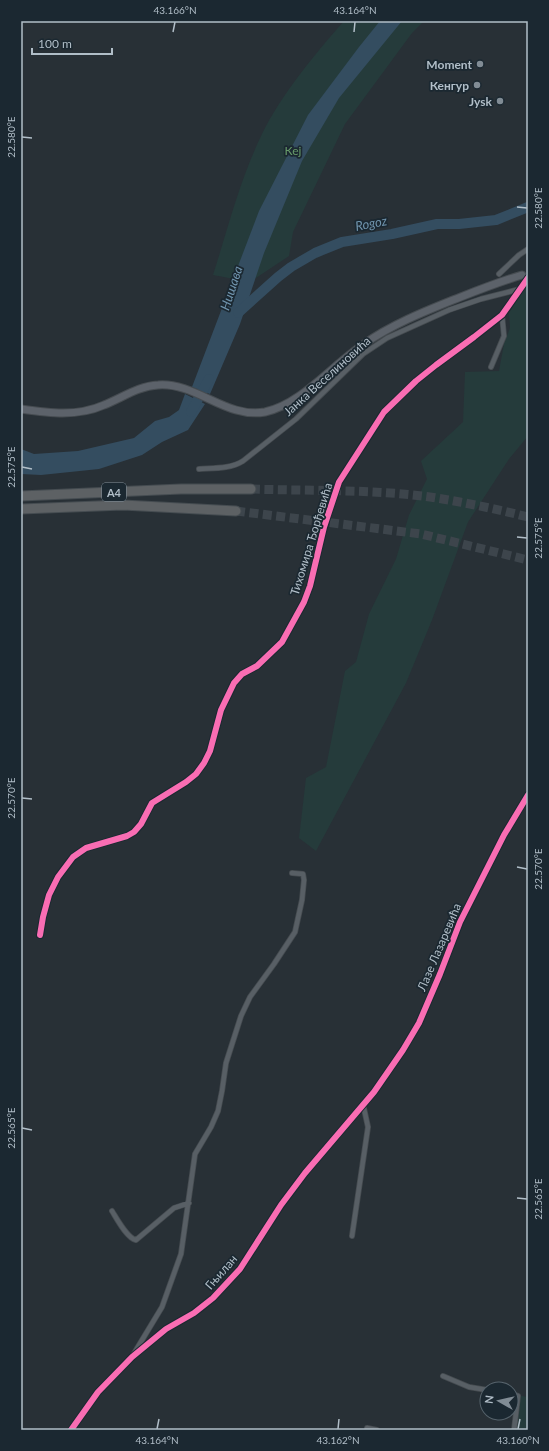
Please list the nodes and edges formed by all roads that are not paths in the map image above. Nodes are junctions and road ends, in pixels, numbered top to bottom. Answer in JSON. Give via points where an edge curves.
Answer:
{"nodes":[{"id":1,"x":528,"y":249,"type":"edge"},
{"id":2,"x":499,"y":274,"type":"dead end"},
{"id":3,"x":525,"y":277,"type":"edge"},
{"id":4,"x":520,"y":289,"type":"junction"},
{"id":5,"x":502,"y":315,"type":"junction"},
{"id":6,"x":492,"y":367,"type":"dead end"},
{"id":7,"x":21,"y":409,"type":"edge"},
{"id":8,"x":199,"y":469,"type":"dead end"},
{"id":9,"x":251,"y":489,"type":"tunnel mouth"},
{"id":10,"x":21,"y":496,"type":"edge"},
{"id":11,"x":21,"y":509,"type":"edge"},
{"id":12,"x":236,"y":511,"type":"tunnel mouth"},
{"id":13,"x":528,"y":795,"type":"edge"},
{"id":14,"x":292,"y":873,"type":"dead end"},
{"id":15,"x":40,"y":935,"type":"dead end"},
{"id":16,"x":363,"y":1104,"type":"junction"},
{"id":17,"x":188,"y":1203,"type":"junction"},
{"id":18,"x":112,"y":1211,"type":"dead end"},
{"id":19,"x":352,"y":1236,"type":"dead end"},
{"id":20,"x":132,"y":1357,"type":"junction"},
{"id":21,"x":443,"y":1376,"type":"dead end"},
{"id":22,"x":479,"y":1389,"type":"edge"},
{"id":23,"x":367,"y":1428,"type":"dead end"},
{"id":24,"x":70,"y":1430,"type":"edge"},
{"id":25,"x":377,"y":1430,"type":"edge"}],
"edges":[{"from":1,"to":2,"type":"street"},
{"from":3,"to":4,"type":"street","name":"Тихомира Ђорђевића"},
{"from":3,"to":7,"type":"main road","via":[[489,285],[412,317],[380,334],[350,353],[306,391],[281,407],[256,413],[241,412],[192,391],[172,385],[158,385],[130,392],[104,406],[80,412],[51,414]]},
{"from":4,"to":5,"type":"street","name":"Тихомира Ђорђевића"},
{"from":4,"to":8,"type":"street","name":"Јанка Веселиновића","via":[[449,310],[374,346],[296,419],[236,466]]},
{"from":5,"to":6,"type":"street","via":[[504,336]]},
{"from":5,"to":15,"type":"street","name":"Тихомира Ђорђевића","via":[[416,381],[384,412],[339,482],[324,527],[310,586],[294,622],[282,642],[257,666],[242,674],[234,683],[221,710],[204,763],[186,782],[152,803],[134,832],[86,848],[73,857],[58,877],[49,895]]},
{"from":9,"to":10,"type":"highway","number":"A4","via":[[181,489]]},
{"from":11,"to":12,"type":"highway","number":"A4","via":[[124,505]]},
{"from":13,"to":16,"type":"street","name":"Лазе Лазаревића","via":[[466,909],[419,1023],[374,1092]]},
{"from":14,"to":17,"type":"street","via":[[302,874],[304,880],[295,932],[250,997],[241,1016],[226,1063],[218,1111],[195,1154]]},
{"from":16,"to":19,"type":"street","via":[[368,1128]]},
{"from":16,"to":20,"type":"street","name":"Гњилан","via":[[281,1205],[240,1269],[213,1298],[194,1313],[166,1329]]},
{"from":17,"to":18,"type":"street","via":[[174,1208],[136,1240],[132,1239]]},
{"from":17,"to":20,"type":"street","via":[[181,1254],[162,1307]]},
{"from":20,"to":24,"type":"street","name":"Гњилан","via":[[98,1392]]},
{"from":21,"to":22,"type":"street"},
{"from":23,"to":25,"type":"street"}]}
